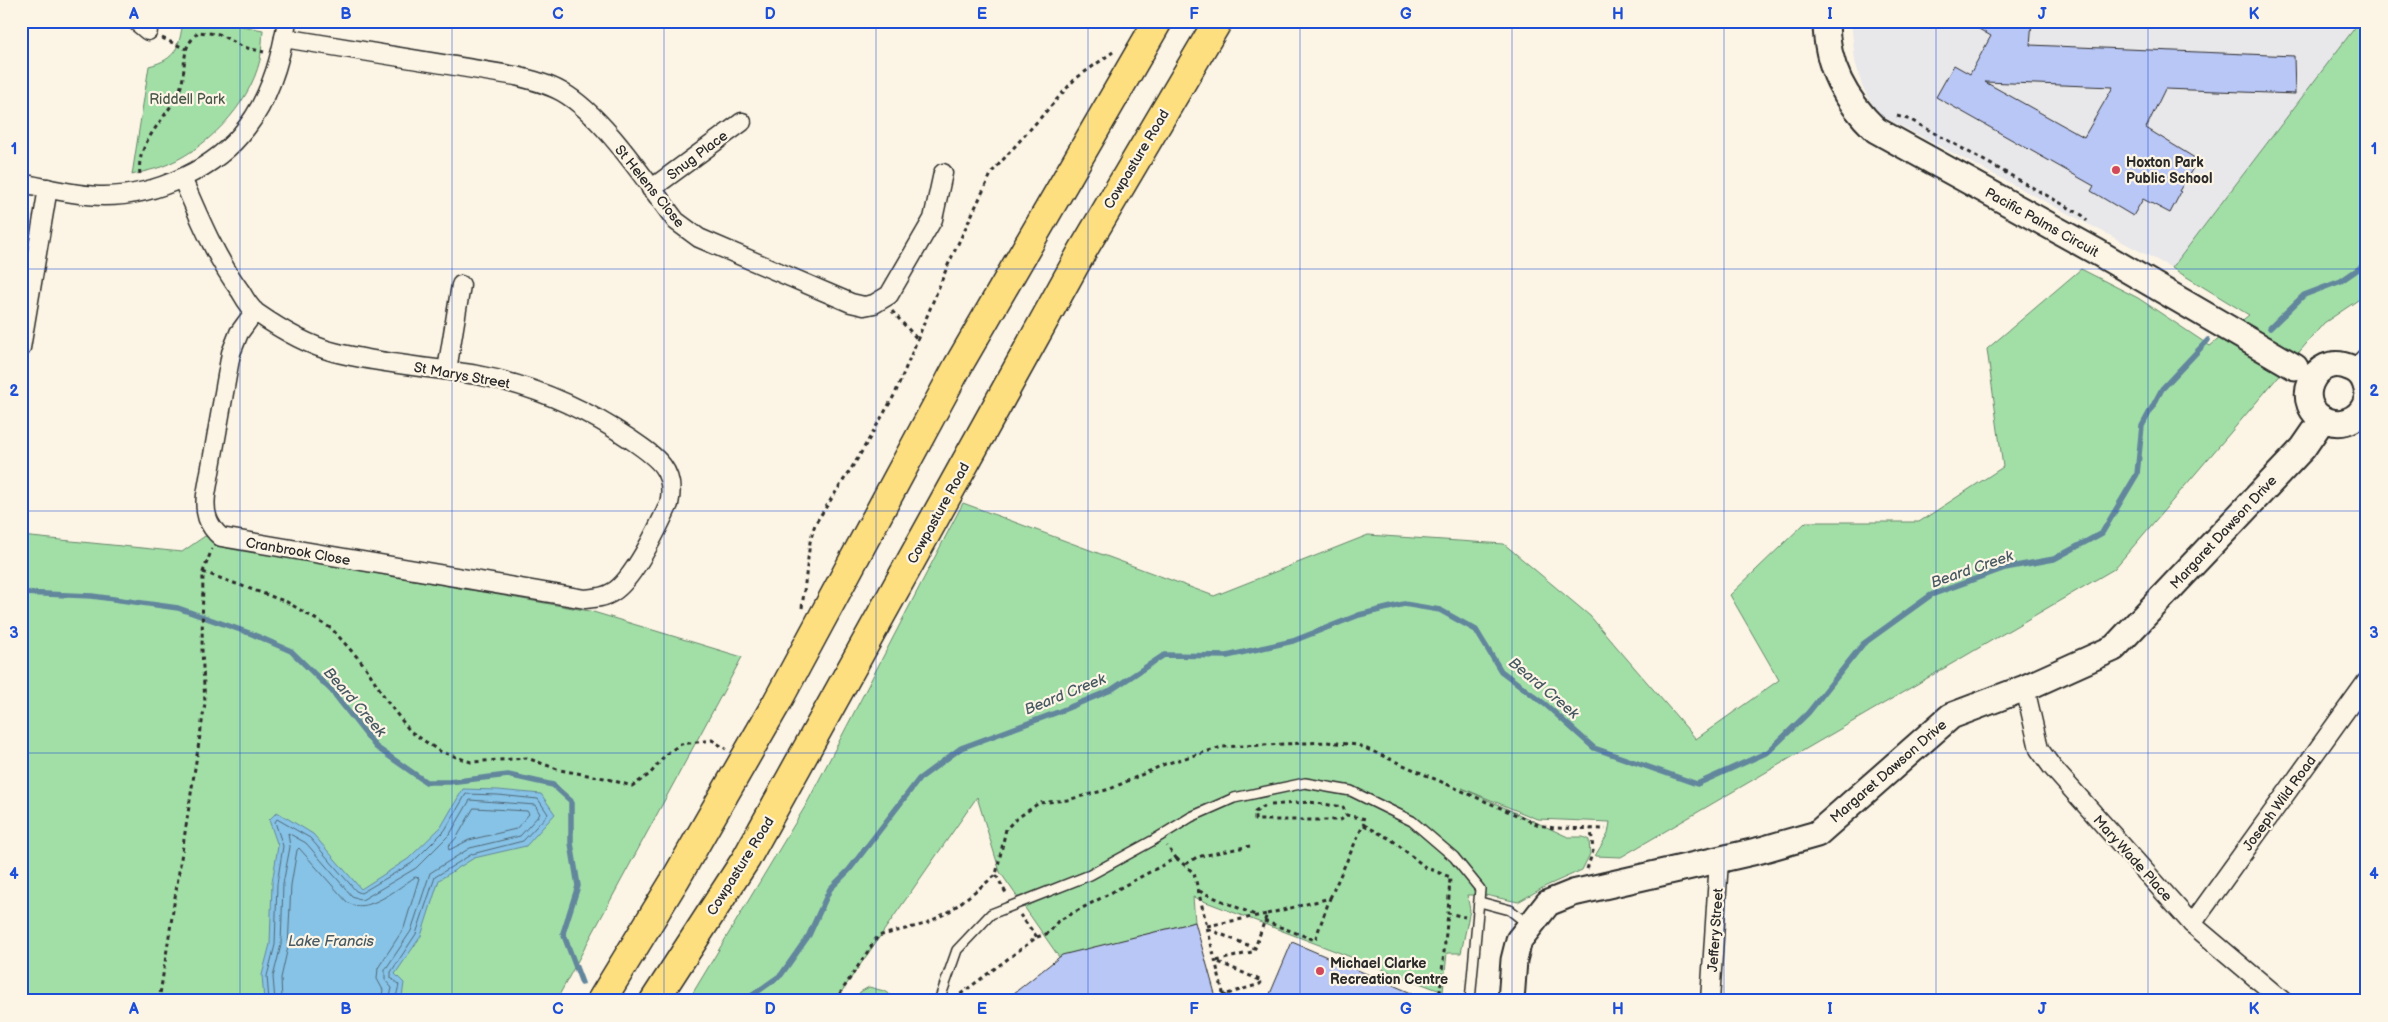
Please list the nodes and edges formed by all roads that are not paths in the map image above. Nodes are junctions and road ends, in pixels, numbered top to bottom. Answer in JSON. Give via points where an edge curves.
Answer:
{"nodes":[{"id":1,"x":1158,"y":21,"type":"edge"},
{"id":2,"x":1218,"y":21,"type":"edge"},
{"id":3,"x":1826,"y":21,"type":"edge"},
{"id":4,"x":285,"y":30,"type":"edge"},
{"id":5,"x":742,"y":122,"type":"dead end"},
{"id":6,"x":943,"y":173,"type":"dead end"},
{"id":7,"x":182,"y":178,"type":"junction"},
{"id":8,"x":21,"y":183,"type":"edge"},
{"id":9,"x":48,"y":188,"type":"junction"},
{"id":10,"x":652,"y":189,"type":"junction"},
{"id":11,"x":461,"y":285,"type":"dead end"},
{"id":12,"x":255,"y":311,"type":"junction"},
{"id":13,"x":21,"y":348,"type":"edge"},
{"id":14,"x":447,"y":370,"type":"junction"},
{"id":15,"x":2303,"y":373,"type":"junction"},
{"id":16,"x":2365,"y":387,"type":"edge"},
{"id":17,"x":2323,"y":419,"type":"junction"},
{"id":18,"x":612,"y":593,"type":"joint"},
{"id":19,"x":2367,"y":681,"type":"edge"},
{"id":20,"x":2025,"y":688,"type":"junction"},
{"id":21,"x":1719,"y":860,"type":"junction"},
{"id":22,"x":1480,"y":902,"type":"junction"},
{"id":23,"x":2192,"y":924,"type":"junction"},
{"id":24,"x":1530,"y":925,"type":"junction"},
{"id":25,"x":601,"y":1001,"type":"edge"},
{"id":26,"x":654,"y":1001,"type":"edge"},
{"id":27,"x":939,"y":1001,"type":"edge"},
{"id":28,"x":1470,"y":1001,"type":"edge"},
{"id":29,"x":1511,"y":1001,"type":"edge"},
{"id":30,"x":1710,"y":1001,"type":"edge"},
{"id":31,"x":2283,"y":1001,"type":"edge"}],
"edges":[{"from":1,"to":25,"type":"main road","via":[[958,366],[776,704]]},
{"from":2,"to":26,"type":"main road","name":"Cowpasture Road","via":[[1083,250],[746,860]]},
{"from":3,"to":15,"type":"street","name":"Pacific Palms Circuit","via":[[1832,63],[1843,90],[1857,111],[1876,130],[2097,252]]},
{"from":4,"to":7,"type":"street","via":[[268,90],[247,128],[222,153]]},
{"from":4,"to":10,"type":"street","name":"St Helens Close","via":[[539,82],[582,105]]},
{"from":5,"to":10,"type":"street","name":"Snug Place"},
{"from":6,"to":10,"type":"street","name":"St Helens Close","via":[[933,219],[894,286],[882,300],[864,306],[699,238],[676,221]]},
{"from":7,"to":9,"type":"street","via":[[144,190],[104,196]]},
{"from":7,"to":12,"type":"street","name":"St Marys Street","via":[[219,260]]},
{"from":8,"to":9,"type":"street"},
{"from":9,"to":13,"type":"street"},
{"from":11,"to":14,"type":"street"},
{"from":12,"to":14,"type":"street","name":"St Marys Street","via":[[291,334],[332,352]]},
{"from":12,"to":18,"type":"street","name":"Cranbrook Close","via":[[239,333],[231,353],[206,495],[208,522],[221,536],[572,598],[598,598]]},
{"from":14,"to":18,"type":"street","name":"St Marys Street","via":[[519,385],[571,405],[641,446],[667,472],[672,492],[669,504],[633,571]]},
{"from":15,"to":16,"type":"street","via":[[2331,364],[2344,364]]},
{"from":15,"to":17,"type":"street","via":[[2311,406]]},
{"from":16,"to":17,"type":"street","via":[[2360,413],[2352,420],[2342,423]]},
{"from":17,"to":20,"type":"street","name":"Margaret Dawson Drive","via":[[2303,448],[2114,648]]},
{"from":19,"to":23,"type":"street","name":"Joseph Wild Road"},
{"from":20,"to":21,"type":"street","name":"Margaret Dawson Drive","via":[[1951,716],[1817,834]]},
{"from":20,"to":23,"type":"street","name":"Mary Wade Place","via":[[2039,749]]},
{"from":21,"to":24,"type":"street","name":"Margaret Dawson Drive","via":[[1573,893],[1548,903]]},
{"from":21,"to":30,"type":"street","name":"Jeffery Street"},
{"from":22,"to":24,"type":"lane","via":[[1510,910]]},
{"from":22,"to":27,"type":"lane","via":[[1480,889],[1454,857],[1412,821],[1351,791],[1305,783],[1234,798],[1191,817],[1090,875],[991,914],[957,950]]},
{"from":22,"to":28,"type":"lane"},
{"from":23,"to":31,"type":"street","name":"Mary Wade Place"},
{"from":24,"to":29,"type":"street","name":"Margaret Dawson Drive","via":[[1520,940],[1514,960]]}]}
